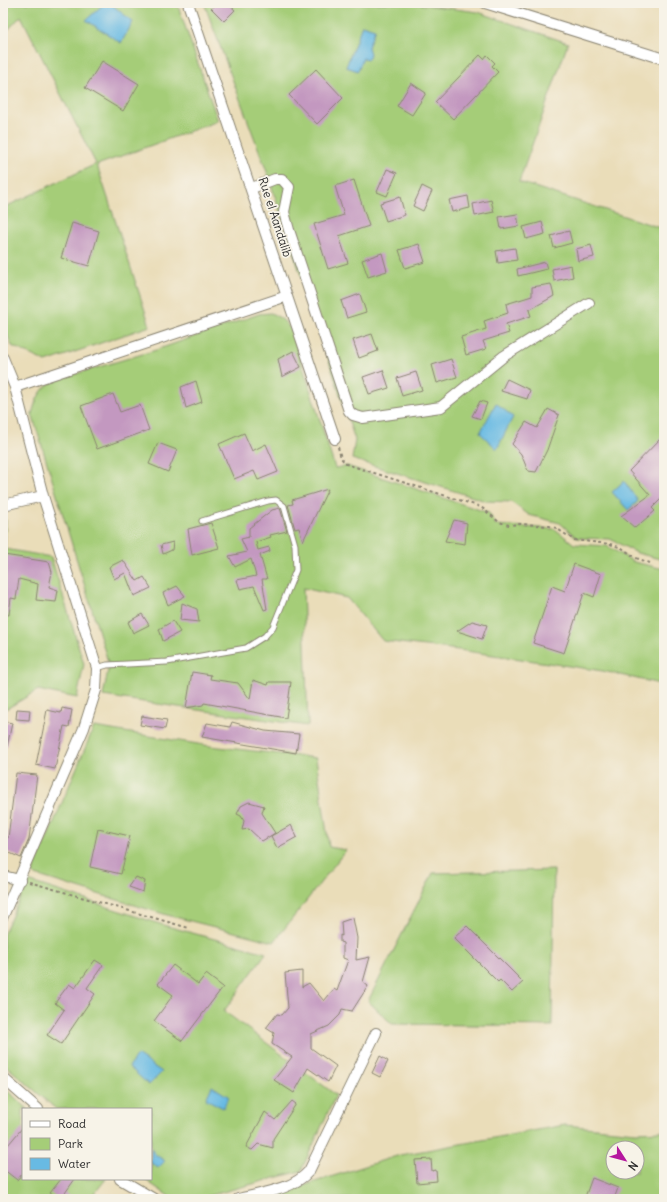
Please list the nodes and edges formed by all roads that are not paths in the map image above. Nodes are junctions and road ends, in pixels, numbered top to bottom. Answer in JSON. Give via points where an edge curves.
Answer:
{"nodes":[{"id":1,"x":188,"y":3,"type":"edge"},
{"id":2,"x":485,"y":3,"type":"edge"},
{"id":3,"x":664,"y":59,"type":"edge"},
{"id":4,"x":252,"y":188,"type":"junction"},
{"id":5,"x":287,"y":296,"type":"junction"},
{"id":6,"x":589,"y":303,"type":"dead end"},
{"id":7,"x":3,"y":358,"type":"edge"},
{"id":8,"x":15,"y":387,"type":"junction"},
{"id":9,"x":335,"y":439,"type":"road end"},
{"id":10,"x":43,"y":496,"type":"junction"},
{"id":11,"x":3,"y":505,"type":"edge"},
{"id":12,"x":202,"y":521,"type":"dead end"},
{"id":13,"x":97,"y":668,"type":"junction"},
{"id":14,"x":3,"y":876,"type":"edge"},
{"id":15,"x":20,"y":880,"type":"junction"},
{"id":16,"x":3,"y":916,"type":"edge"},
{"id":17,"x":376,"y":1033,"type":"dead end"},
{"id":18,"x":3,"y":1078,"type":"edge"},
{"id":19,"x":37,"y":1108,"type":"edge"},
{"id":20,"x":122,"y":1180,"type":"edge"},
{"id":21,"x":154,"y":1199,"type":"edge"},
{"id":22,"x":238,"y":1199,"type":"edge"}],
"edges":[{"from":1,"to":4,"type":"street","name":"Rue el Aandalib"},
{"from":2,"to":3,"type":"street"},
{"from":4,"to":5,"type":"street","name":"Rue el Aandalib"},
{"from":4,"to":6,"type":"street","via":[[275,179],[282,179],[289,187],[284,212],[349,412],[357,417],[441,407],[504,356]]},
{"from":5,"to":8,"type":"street"},
{"from":5,"to":9,"type":"street","name":"Rue el Aandalib"},
{"from":7,"to":8,"type":"street"},
{"from":8,"to":10,"type":"street"},
{"from":10,"to":11,"type":"street"},
{"from":10,"to":13,"type":"street"},
{"from":12,"to":13,"type":"lane","via":[[268,501],[276,500],[284,506],[295,545],[296,570],[273,627],[265,636],[246,648],[167,662]]},
{"from":13,"to":15,"type":"street","via":[[96,690],[84,728]]},
{"from":14,"to":15,"type":"street"},
{"from":15,"to":16,"type":"street"},
{"from":17,"to":22,"type":"street","via":[[310,1171],[302,1180]]},
{"from":18,"to":19,"type":"street"},
{"from":20,"to":21,"type":"street"}]}
